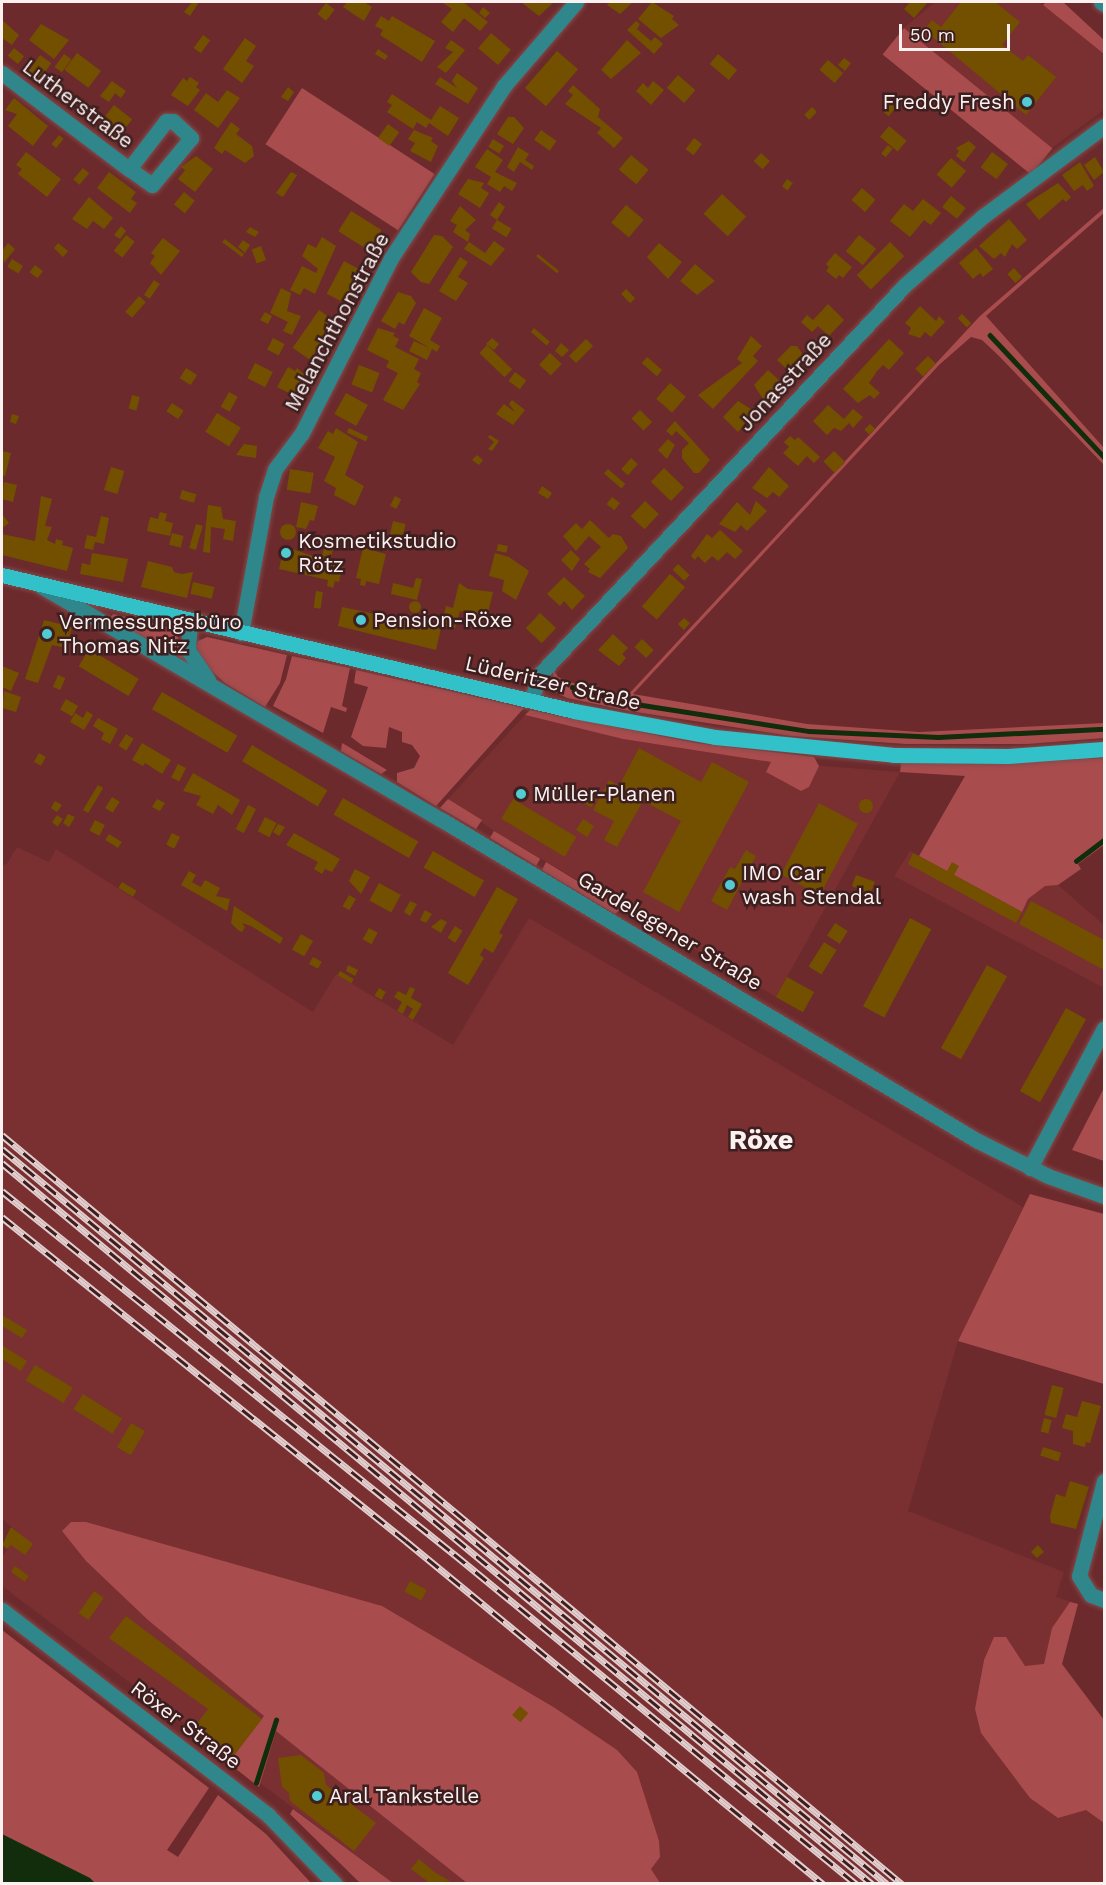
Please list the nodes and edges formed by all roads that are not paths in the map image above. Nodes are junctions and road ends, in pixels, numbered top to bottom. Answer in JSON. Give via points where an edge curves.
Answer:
{"nodes":[{"id":1,"x":576,"y":2,"type":"edge"},
{"id":2,"x":1101,"y":2,"type":"edge"},
{"id":3,"x":1104,"y":4,"type":"edge"},
{"id":4,"x":2,"y":73,"type":"edge"},
{"id":5,"x":1104,"y":126,"type":"edge"},
{"id":6,"x":129,"y":169,"type":"dead end"},
{"id":7,"x":2,"y":575,"type":"edge"},
{"id":8,"x":37,"y":584,"type":"junction"},
{"id":9,"x":190,"y":621,"type":"junction"},
{"id":10,"x":241,"y":633,"type":"junction"},
{"id":11,"x":219,"y":691,"type":"junction"},
{"id":12,"x":531,"y":700,"type":"junction"},
{"id":13,"x":1104,"y":748,"type":"edge"},
{"id":14,"x":1104,"y":1028,"type":"edge"},
{"id":15,"x":1030,"y":1168,"type":"junction"},
{"id":16,"x":1104,"y":1196,"type":"edge"},
{"id":17,"x":1104,"y":1481,"type":"edge"},
{"id":18,"x":1104,"y":1600,"type":"edge"},
{"id":19,"x":2,"y":1610,"type":"edge"},
{"id":20,"x":335,"y":1884,"type":"edge"}],
"edges":[{"from":1,"to":10,"type":"street","name":"Melanchthonstraße","via":[[504,86],[391,258],[302,432],[275,469],[266,497]]},
{"from":2,"to":3,"type":"street"},
{"from":4,"to":6,"type":"street","name":"Lutherstraße"},
{"from":5,"to":12,"type":"street","name":"Jonasstraße","via":[[982,217],[905,285],[541,673]]},
{"from":7,"to":8,"type":"main road","name":"Lüderitzer Straße"},
{"from":8,"to":9,"type":"main road","name":"Lüderitzer Straße"},
{"from":8,"to":11,"type":"street","name":"Gardelegener Straße"},
{"from":9,"to":10,"type":"main road","name":"Lüderitzer Straße"},
{"from":9,"to":11,"type":"street","name":"Gardelegener Straße","via":[[188,650],[203,675]]},
{"from":10,"to":12,"type":"main road","name":"Lüderitzer Straße"},
{"from":11,"to":15,"type":"street","name":"Gardelegener Straße","via":[[958,1130]]},
{"from":12,"to":13,"type":"main road","name":"Lüderitzer Straße","via":[[666,729],[829,751],[1008,756]]},
{"from":14,"to":15,"type":"street"},
{"from":15,"to":16,"type":"street","name":"Gardelegener Straße"},
{"from":17,"to":18,"type":"street","via":[[1080,1564],[1083,1586]]},
{"from":19,"to":20,"type":"street","name":"Röxer Straße","via":[[268,1815]]}]}
